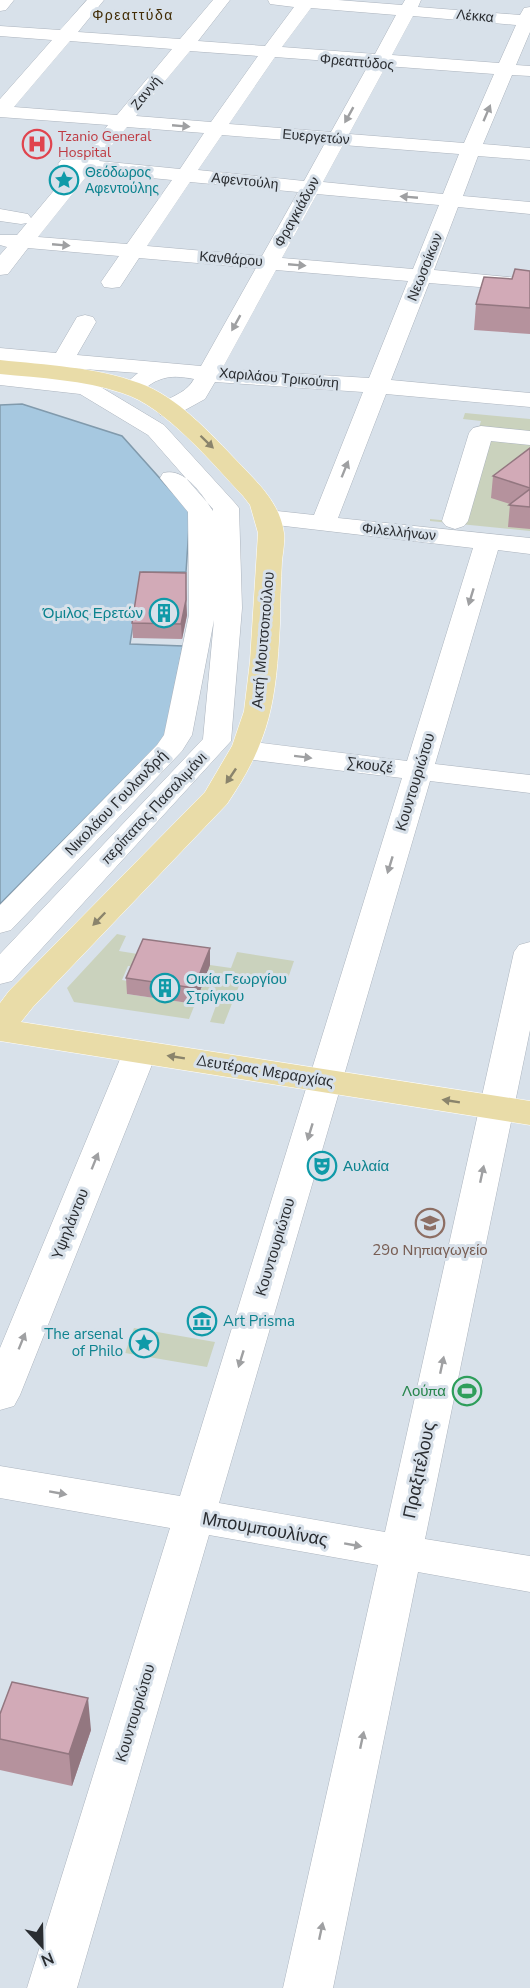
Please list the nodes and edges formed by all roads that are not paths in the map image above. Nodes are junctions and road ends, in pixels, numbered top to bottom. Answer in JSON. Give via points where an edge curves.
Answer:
{"nodes":[{"id":1,"x":6,"y":0,"type":"edge"},
{"id":2,"x":96,"y":0,"type":"edge"},
{"id":3,"x":205,"y":0,"type":"edge"},
{"id":4,"x":222,"y":0,"type":"edge"},
{"id":5,"x":276,"y":0,"type":"edge"},
{"id":6,"x":307,"y":1,"type":"edge"},
{"id":7,"x":410,"y":5,"type":"edge"},
{"id":8,"x":0,"y":6,"type":"edge"},
{"id":9,"x":529,"y":18,"type":"edge"},
{"id":10,"x":0,"y":31,"type":"edge"},
{"id":11,"x":65,"y":36,"type":"junction"},
{"id":12,"x":175,"y":45,"type":"junction"},
{"id":13,"x":269,"y":53,"type":"junction"},
{"id":14,"x":379,"y":61,"type":"junction"},
{"id":15,"x":504,"y":71,"type":"junction"},
{"id":16,"x":530,"y":71,"type":"edge"},
{"id":17,"x":530,"y":76,"type":"edge"},
{"id":18,"x":0,"y":111,"type":"edge"},
{"id":19,"x":102,"y":120,"type":"junction"},
{"id":20,"x":122,"y":122,"type":"junction"},
{"id":21,"x":217,"y":129,"type":"junction"},
{"id":22,"x":337,"y":139,"type":"junction"},
{"id":23,"x":471,"y":149,"type":"junction"},
{"id":24,"x":530,"y":154,"type":"edge"},
{"id":25,"x":77,"y":165,"type":"junction"},
{"id":26,"x":186,"y":176,"type":"junction"},
{"id":27,"x":310,"y":188,"type":"junction"},
{"id":28,"x":452,"y":201,"type":"junction"},
{"id":29,"x":530,"y":208,"type":"edge"},
{"id":30,"x":0,"y":215,"type":"edge"},
{"id":31,"x":21,"y":218,"type":"junction"},
{"id":32,"x":8,"y":242,"type":"edge"},
{"id":33,"x":135,"y":251,"type":"junction"},
{"id":34,"x":269,"y":262,"type":"junction"},
{"id":35,"x":0,"y":269,"type":"edge"},
{"id":36,"x":422,"y":276,"type":"junction"},
{"id":37,"x":112,"y":282,"type":"dead end"},
{"id":38,"x":530,"y":285,"type":"edge"},
{"id":39,"x":85,"y":322,"type":"dead end"},
{"id":40,"x":0,"y":355,"type":"edge"},
{"id":41,"x":60,"y":366,"type":"junction"},
{"id":42,"x":0,"y":367,"type":"edge"},
{"id":43,"x":174,"y":369,"type":"junction"},
{"id":44,"x":208,"y":372,"type":"junction"},
{"id":45,"x":0,"y":378,"type":"edge"},
{"id":46,"x":132,"y":388,"type":"junction"},
{"id":47,"x":377,"y":390,"type":"junction"},
{"id":48,"x":0,"y":392,"type":"edge"},
{"id":49,"x":530,"y":405,"type":"edge"},
{"id":50,"x":168,"y":410,"type":"junction"},
{"id":51,"x":527,"y":450,"type":"edge"},
{"id":52,"x":489,"y":485,"type":"dead end"},
{"id":53,"x":268,"y":518,"type":"junction"},
{"id":54,"x":323,"y":524,"type":"junction"},
{"id":55,"x":488,"y":541,"type":"junction"},
{"id":56,"x":530,"y":546,"type":"edge"},
{"id":57,"x":245,"y":750,"type":"junction"},
{"id":58,"x":419,"y":771,"type":"junction"},
{"id":59,"x":530,"y":784,"type":"edge"},
{"id":60,"x":0,"y":923,"type":"edge"},
{"id":61,"x":530,"y":952,"type":"edge"},
{"id":62,"x":0,"y":974,"type":"edge"},
{"id":63,"x":0,"y":1028,"type":"edge"},
{"id":64,"x":140,"y":1052,"type":"junction"},
{"id":65,"x":325,"y":1081,"type":"junction"},
{"id":66,"x":513,"y":1110,"type":"edge"},
{"id":67,"x":0,"y":1395,"type":"edge"},
{"id":68,"x":0,"y":1482,"type":"edge"},
{"id":69,"x":194,"y":1517,"type":"junction"},
{"id":70,"x":402,"y":1553,"type":"junction"},
{"id":71,"x":530,"y":1574,"type":"edge"},
{"id":72,"x":52,"y":1988,"type":"edge"},
{"id":73,"x":308,"y":1988,"type":"edge"}],
"edges":[{"from":1,"to":8,"type":"street"},
{"from":2,"to":11,"type":"street"},
{"from":3,"to":12,"type":"street","name":"Ζαννή"},
{"from":4,"to":12,"type":"street","name":"Ζαννή"},
{"from":5,"to":6,"type":"street","name":"Λέκκα"},
{"from":6,"to":7,"type":"street","name":"Λέκκα"},
{"from":6,"to":13,"type":"street"},
{"from":7,"to":9,"type":"street","name":"Λέκκα"},
{"from":7,"to":14,"type":"street","name":"Φραγκιάδων"},
{"from":9,"to":15,"type":"street","name":"Νεωσοίκων"},
{"from":10,"to":11,"type":"street","name":"Φρεαττύδος"},
{"from":11,"to":12,"type":"street","name":"Φρεαττύδος"},
{"from":11,"to":18,"type":"street"},
{"from":12,"to":13,"type":"street","name":"Φρεαττύδος"},
{"from":12,"to":19,"type":"street","name":"Ζαννή"},
{"from":12,"to":20,"type":"street","name":"Ζαννή"},
{"from":13,"to":14,"type":"street","name":"Φρεαττύδος"},
{"from":13,"to":21,"type":"street"},
{"from":14,"to":15,"type":"street","name":"Φρεαττύδος"},
{"from":14,"to":22,"type":"street","name":"Φραγκιάδων","one_way":true},
{"from":15,"to":16,"type":"street","name":"Φρεαττύδος"},
{"from":15,"to":17,"type":"street","name":"Φρεαττύδος"},
{"from":23,"to":15,"type":"street","name":"Νεωσοίκων","one_way":true},
{"from":18,"to":19,"type":"street","name":"Ευεργετών"},
{"from":19,"to":20,"type":"street","name":"Ευεργετών"},
{"from":19,"to":25,"type":"street","name":"Ζαννή"},
{"from":20,"to":21,"type":"street","name":"Ευεργετών","one_way":true},
{"from":20,"to":25,"type":"street","name":"Ζαννή"},
{"from":21,"to":22,"type":"street","name":"Ευεργετών"},
{"from":21,"to":26,"type":"street"},
{"from":22,"to":23,"type":"street","name":"Ευεργετών"},
{"from":22,"to":27,"type":"street","name":"Φραγκιάδων"},
{"from":23,"to":24,"type":"street","name":"Ευεργετών"},
{"from":23,"to":28,"type":"street","name":"Νεωσοίκων"},
{"from":25,"to":26,"type":"street","name":"Αφεντούλη"},
{"from":25,"to":31,"type":"street","name":"Ζαννή"},
{"from":25,"to":32,"type":"street","name":"Ζαννή"},
{"from":26,"to":27,"type":"street","name":"Αφεντούλη"},
{"from":26,"to":33,"type":"street"},
{"from":28,"to":27,"type":"street","name":"Αφεντούλη","one_way":true},
{"from":27,"to":34,"type":"street","name":"Φραγκιάδων"},
{"from":28,"to":29,"type":"street","name":"Αφεντούλη"},
{"from":28,"to":36,"type":"street","name":"Νεωσοίκων"},
{"from":30,"to":31,"type":"street"},
{"from":31,"to":32,"type":"street","name":"Ζαννή"},
{"from":32,"to":33,"type":"street","name":"Κανθάρου","one_way":true},
{"from":32,"to":35,"type":"street","name":"Ζαννή"},
{"from":33,"to":34,"type":"street","name":"Κανθάρου"},
{"from":33,"to":37,"type":"street"},
{"from":34,"to":36,"type":"street","name":"Κανθάρου","one_way":true},
{"from":34,"to":44,"type":"street","name":"Φραγκιάδων","one_way":true},
{"from":36,"to":38,"type":"street","name":"Κανθάρου"},
{"from":36,"to":47,"type":"street","name":"Νεωσοίκων"},
{"from":39,"to":41,"type":"street"},
{"from":40,"to":41,"type":"street","name":"Χαριλάου Τρικούπη"},
{"from":41,"to":42,"type":"main road","name":"Ακτή Μουτσοπούλου"},
{"from":41,"to":43,"type":"street","name":"Χαριλάου Τρικούπη"},
{"from":41,"to":46,"type":"main road","name":"Ακτή Μουτσοπούλου"},
{"from":43,"to":44,"type":"street","name":"Χαριλάου Τρικούπη"},
{"from":43,"to":46,"type":"street","via":[[150,375]]},
{"from":44,"to":47,"type":"street","name":"Χαριλάου Τρικούπη","via":[[229,384]]},
{"from":44,"to":50,"type":"street","name":"Φραγκιάδων","via":[[197,394]]},
{"from":45,"to":62,"type":"street","name":"περίπατος Πασαλιμάνι","via":[[86,388],[156,430],[226,508],[229,608],[217,741]]},
{"from":46,"to":50,"type":"main road","name":"Ακτή Μουτσοπούλου"},
{"from":47,"to":49,"type":"street","name":"Χαριλάου Τρικούπη"},
{"from":54,"to":47,"type":"street","name":"Νεωσοίκων","one_way":true},
{"from":48,"to":60,"type":"street","name":"Νικολάου Γουλανδρή","via":[[71,404],[141,442],[201,511],[203,581],[198,644],[174,742]]},
{"from":50,"to":53,"type":"main road","name":"Ακτή Μουτσοπούλου","one_way":true,"via":[[213,448],[252,491]]},
{"from":51,"to":52,"type":"street","via":[[481,433],[458,514]]},
{"from":53,"to":54,"type":"street","name":"Φιλελλήνων"},
{"from":53,"to":57,"type":"main road","name":"Ακτή Μουτσοπούλου","via":[[271,552],[264,662],[258,711]]},
{"from":54,"to":55,"type":"street","name":"Φιλελλήνων"},
{"from":55,"to":56,"type":"street","name":"Φιλελλήνων"},
{"from":55,"to":58,"type":"street","name":"Κουντουριώτου","one_way":true},
{"from":57,"to":58,"type":"street","name":"Σκουζέ","one_way":true},
{"from":57,"to":63,"type":"main road","name":"Ακτή Μουτσοπούλου","one_way":true,"via":[[216,798],[21,999]]},
{"from":58,"to":59,"type":"street","name":"Σκουζέ"},
{"from":58,"to":65,"type":"street","name":"Κουντουριώτου","one_way":true},
{"from":61,"to":66,"type":"street","name":"Πραξιτέλους"},
{"from":63,"to":64,"type":"main road","name":"Δευτέρας Μεραρχίας"},
{"from":65,"to":64,"type":"main road","name":"Δευτέρας Μεραρχίας","one_way":true},
{"from":67,"to":64,"type":"street","name":"Υψηλάντου","one_way":true},
{"from":66,"to":65,"type":"main road","name":"Δευτέρας Μεραρχίας","one_way":true},
{"from":65,"to":69,"type":"street","name":"Κουντουριώτου","one_way":true},
{"from":70,"to":66,"type":"street","name":"Πραξιτέλους","one_way":true},
{"from":68,"to":69,"type":"street","name":"Μπουμπουλίνας","one_way":true},
{"from":69,"to":70,"type":"street","name":"Μπουμπουλίνας","one_way":true},
{"from":69,"to":72,"type":"street","name":"Κουντουριώτου"},
{"from":70,"to":71,"type":"street","name":"Μπουμπουλίνας"},
{"from":73,"to":70,"type":"street","name":"Πραξιτέλους","one_way":true}]}
